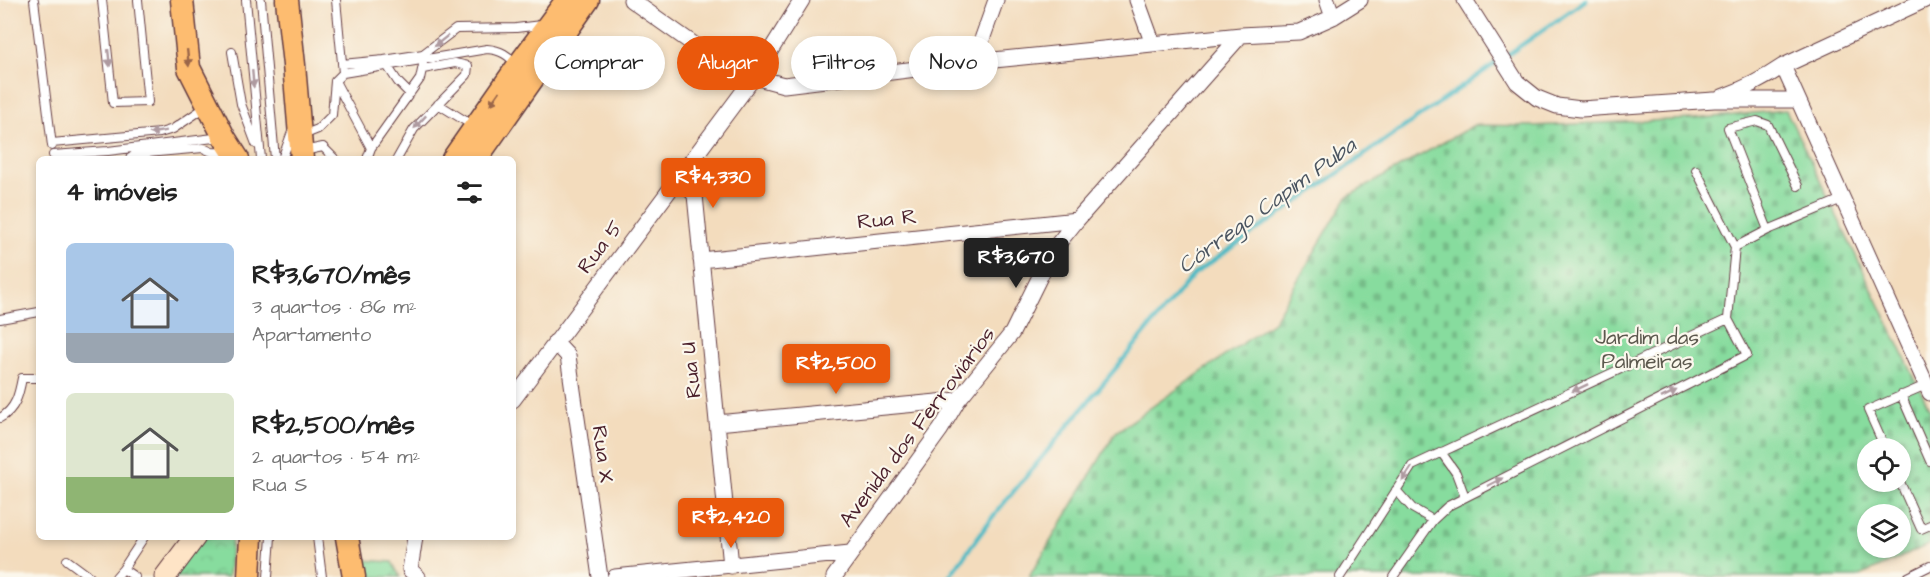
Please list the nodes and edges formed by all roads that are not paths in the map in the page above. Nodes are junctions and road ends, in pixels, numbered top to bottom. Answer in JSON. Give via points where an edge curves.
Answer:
{"nodes":[{"id":1,"x":34,"y":0,"type":"edge"},
{"id":2,"x":102,"y":0,"type":"edge"},
{"id":3,"x":138,"y":0,"type":"edge"},
{"id":4,"x":182,"y":0,"type":"edge"},
{"id":5,"x":246,"y":0,"type":"edge"},
{"id":6,"x":261,"y":0,"type":"edge"},
{"id":7,"x":287,"y":0,"type":"edge"},
{"id":8,"x":336,"y":0,"type":"edge"},
{"id":9,"x":567,"y":0,"type":"edge"},
{"id":10,"x":588,"y":0,"type":"edge"},
{"id":11,"x":631,"y":0,"type":"edge"},
{"id":12,"x":802,"y":0,"type":"edge"},
{"id":13,"x":996,"y":0,"type":"edge"},
{"id":14,"x":1137,"y":0,"type":"edge"},
{"id":15,"x":1327,"y":0,"type":"edge"},
{"id":16,"x":1360,"y":0,"type":"edge"},
{"id":17,"x":1465,"y":0,"type":"edge"},
{"id":18,"x":1925,"y":0,"type":"edge"},
{"id":19,"x":1333,"y":16,"type":"junction"},
{"id":20,"x":549,"y":24,"type":"junction"},
{"id":21,"x":1241,"y":35,"type":"junction"},
{"id":22,"x":682,"y":36,"type":"edge"},
{"id":23,"x":983,"y":36,"type":"edge"},
{"id":24,"x":779,"y":37,"type":"edge"},
{"id":25,"x":1153,"y":44,"type":"junction"},
{"id":26,"x":232,"y":52,"type":"dead end"},
{"id":27,"x":423,"y":57,"type":"junction"},
{"id":28,"x":998,"y":60,"type":"edge"},
{"id":29,"x":385,"y":63,"type":"junction"},
{"id":30,"x":342,"y":64,"type":"junction"},
{"id":31,"x":518,"y":66,"type":"junction"},
{"id":32,"x":1783,"y":66,"type":"junction"},
{"id":33,"x":423,"y":69,"type":"junction"},
{"id":34,"x":909,"y":70,"type":"edge"},
{"id":35,"x":344,"y":73,"type":"junction"},
{"id":36,"x":335,"y":81,"type":"junction"},
{"id":37,"x":779,"y":84,"type":"edge"},
{"id":38,"x":744,"y":90,"type":"edge"},
{"id":39,"x":410,"y":94,"type":"junction"},
{"id":40,"x":1714,"y":100,"type":"junction"},
{"id":41,"x":1797,"y":100,"type":"junction"},
{"id":42,"x":438,"y":104,"type":"junction"},
{"id":43,"x":208,"y":105,"type":"junction"},
{"id":44,"x":474,"y":127,"type":"junction"},
{"id":45,"x":87,"y":140,"type":"junction"},
{"id":46,"x":52,"y":143,"type":"junction"},
{"id":47,"x":296,"y":144,"type":"edge"},
{"id":48,"x":371,"y":148,"type":"junction"},
{"id":49,"x":233,"y":150,"type":"edge"},
{"id":50,"x":89,"y":152,"type":"junction"},
{"id":51,"x":54,"y":156,"type":"edge"},
{"id":52,"x":61,"y":156,"type":"edge"},
{"id":53,"x":133,"y":156,"type":"edge"},
{"id":54,"x":260,"y":156,"type":"edge"},
{"id":55,"x":261,"y":156,"type":"edge"},
{"id":56,"x":275,"y":156,"type":"edge"},
{"id":57,"x":332,"y":156,"type":"edge"},
{"id":58,"x":368,"y":156,"type":"edge"},
{"id":59,"x":399,"y":156,"type":"edge"},
{"id":60,"x":455,"y":156,"type":"edge"},
{"id":61,"x":478,"y":156,"type":"edge"},
{"id":62,"x":1696,"y":170,"type":"dead end"},
{"id":63,"x":679,"y":177,"type":"junction"},
{"id":64,"x":1798,"y":186,"type":"dead end"},
{"id":65,"x":1842,"y":199,"type":"junction"},
{"id":66,"x":1077,"y":220,"type":"junction"},
{"id":67,"x":1768,"y":230,"type":"junction"},
{"id":68,"x":1736,"y":247,"type":"junction"},
{"id":69,"x":701,"y":260,"type":"junction"},
{"id":70,"x":36,"y":312,"type":"edge"},
{"id":71,"x":0,"y":318,"type":"edge"},
{"id":72,"x":1728,"y":319,"type":"junction"},
{"id":73,"x":555,"y":342,"type":"junction"},
{"id":74,"x":36,"y":378,"type":"edge"},
{"id":75,"x":1929,"y":387,"type":"edge"},
{"id":76,"x":1901,"y":395,"type":"junction"},
{"id":77,"x":516,"y":396,"type":"edge"},
{"id":78,"x":958,"y":400,"type":"junction"},
{"id":79,"x":0,"y":418,"type":"edge"},
{"id":80,"x":717,"y":423,"type":"junction"},
{"id":81,"x":1881,"y":438,"type":"edge"},
{"id":82,"x":1441,"y":452,"type":"junction"},
{"id":83,"x":1930,"y":461,"type":"edge"},
{"id":84,"x":1396,"y":490,"type":"junction"},
{"id":85,"x":1904,"y":492,"type":"edge"},
{"id":86,"x":1465,"y":497,"type":"junction"},
{"id":87,"x":1433,"y":520,"type":"junction"},
{"id":88,"x":1930,"y":525,"type":"edge"},
{"id":89,"x":142,"y":540,"type":"edge"},
{"id":90,"x":193,"y":540,"type":"edge"},
{"id":91,"x":251,"y":540,"type":"edge"},
{"id":92,"x":271,"y":540,"type":"edge"},
{"id":93,"x":317,"y":540,"type":"edge"},
{"id":94,"x":348,"y":540,"type":"edge"},
{"id":95,"x":415,"y":540,"type":"edge"},
{"id":96,"x":850,"y":553,"type":"junction"},
{"id":97,"x":67,"y":560,"type":"dead end"},
{"id":98,"x":732,"y":566,"type":"junction"},
{"id":99,"x":1930,"y":566,"type":"edge"},
{"id":100,"x":123,"y":569,"type":"junction"},
{"id":101,"x":414,"y":574,"type":"edge"},
{"id":102,"x":90,"y":577,"type":"edge"},
{"id":103,"x":116,"y":577,"type":"edge"},
{"id":104,"x":135,"y":577,"type":"edge"},
{"id":105,"x":165,"y":577,"type":"edge"},
{"id":106,"x":249,"y":577,"type":"edge"},
{"id":107,"x":268,"y":577,"type":"edge"},
{"id":108,"x":322,"y":577,"type":"edge"},
{"id":109,"x":354,"y":577,"type":"edge"},
{"id":110,"x":600,"y":577,"type":"edge"},
{"id":111,"x":615,"y":577,"type":"edge"},
{"id":112,"x":834,"y":577,"type":"edge"},
{"id":113,"x":1340,"y":577,"type":"edge"},
{"id":114,"x":1393,"y":577,"type":"edge"},
{"id":115,"x":1908,"y":577,"type":"edge"}],
"edges":[{"from":1,"to":46,"type":"lane"},
{"from":2,"to":3,"type":"lane","one_way":true,"via":[[114,103],[148,102]]},
{"from":4,"to":43,"type":"main road","one_way":true,"via":[[189,68]]},
{"from":5,"to":55,"type":"lane","one_way":true},
{"from":6,"to":56,"type":"lane"},
{"from":7,"to":47,"type":"main road"},
{"from":8,"to":30,"type":"lane"},
{"from":9,"to":20,"type":"main road"},
{"from":10,"to":61,"type":"main road"},
{"from":11,"to":22,"type":"street"},
{"from":12,"to":24,"type":"street","name":"Rua 5"},
{"from":13,"to":23,"type":"street"},
{"from":14,"to":25,"type":"street"},
{"from":15,"to":19,"type":"street"},
{"from":16,"to":19,"type":"street"},
{"from":17,"to":40,"type":"street","via":[[1517,82],[1537,98],[1581,109]]},
{"from":18,"to":32,"type":"street"},
{"from":19,"to":21,"type":"street","via":[[1299,32]]},
{"from":20,"to":27,"type":"lane","one_way":true,"via":[[456,29]]},
{"from":20,"to":31,"type":"main road"},
{"from":21,"to":25,"type":"street"},
{"from":21,"to":66,"type":"street","name":"Avenida dos Ferroviários"},
{"from":25,"to":28,"type":"street"},
{"from":26,"to":54,"type":"lane","via":[[241,104]]},
{"from":27,"to":29,"type":"lane"},
{"from":27,"to":31,"type":"lane","via":[[495,50],[506,53]]},
{"from":27,"to":33,"type":"lane"},
{"from":29,"to":30,"type":"lane"},
{"from":29,"to":35,"type":"lane"},
{"from":29,"to":39,"type":"lane"},
{"from":30,"to":35,"type":"lane"},
{"from":31,"to":44,"type":"main road","one_way":true},
{"from":32,"to":40,"type":"street"},
{"from":32,"to":41,"type":"street"},
{"from":33,"to":39,"type":"lane"},
{"from":33,"to":42,"type":"lane","via":[[455,63],[468,66],[467,75]]},
{"from":34,"to":37,"type":"street"},
{"from":35,"to":36,"type":"lane"},
{"from":36,"to":47,"type":"lane","via":[[332,115]]},
{"from":36,"to":48,"type":"lane"},
{"from":38,"to":63,"type":"street","name":"Rua 5"},
{"from":39,"to":48,"type":"lane"},
{"from":40,"to":41,"type":"street"},
{"from":41,"to":65,"type":"street"},
{"from":42,"to":44,"type":"lane"},
{"from":42,"to":59,"type":"lane","one_way":true,"via":[[414,129]]},
{"from":43,"to":45,"type":"lane","one_way":true,"via":[[173,129],[160,133]]},
{"from":43,"to":49,"type":"main road"},
{"from":44,"to":60,"type":"main road"},
{"from":45,"to":46,"type":"lane"},
{"from":45,"to":50,"type":"lane"},
{"from":46,"to":51,"type":"lane"},
{"from":47,"to":57,"type":"lane","via":[[323,147]]},
{"from":48,"to":58,"type":"lane"},
{"from":49,"to":50,"type":"lane"},
{"from":49,"to":53,"type":"lane","via":[[212,152],[203,148]]},
{"from":50,"to":52,"type":"lane"},
{"from":62,"to":68,"type":"lane"},
{"from":63,"to":69,"type":"street","name":"Rua U","via":[[695,195]]},
{"from":63,"to":73,"type":"street","name":"Rua 5"},
{"from":64,"to":67,"type":"lane","via":[[1768,125],[1757,121],[1728,128]]},
{"from":65,"to":67,"type":"lane"},
{"from":65,"to":75,"type":"street"},
{"from":66,"to":69,"type":"street","name":"Rua R"},
{"from":66,"to":78,"type":"street","name":"Avenida dos Ferroviários","via":[[1053,250],[1012,333]]},
{"from":67,"to":68,"type":"lane"},
{"from":68,"to":72,"type":"lane"},
{"from":69,"to":80,"type":"street","name":"Rua U"},
{"from":70,"to":71,"type":"lane"},
{"from":72,"to":82,"type":"lane","one_way":true},
{"from":86,"to":72,"type":"lane","one_way":true,"via":[[1747,355]]},
{"from":73,"to":77,"type":"street","name":"Rua 5"},
{"from":73,"to":110,"type":"street","name":"Rua X","via":[[568,356]]},
{"from":74,"to":79,"type":"lane","via":[[22,378],[18,399]]},
{"from":75,"to":76,"type":"lane"},
{"from":76,"to":81,"type":"lane","via":[[1868,410]]},
{"from":76,"to":83,"type":"lane"},
{"from":78,"to":80,"type":"street"},
{"from":78,"to":96,"type":"street","name":"Avenida dos Ferroviários"},
{"from":80,"to":98,"type":"street","name":"Rua U"},
{"from":82,"to":84,"type":"lane","one_way":true,"via":[[1412,466]]},
{"from":82,"to":86,"type":"lane","via":[[1456,472]]},
{"from":84,"to":87,"type":"lane","via":[[1412,508]]},
{"from":84,"to":113,"type":"lane"},
{"from":85,"to":88,"type":"lane","via":[[1921,529]]},
{"from":86,"to":87,"type":"lane"},
{"from":87,"to":114,"type":"lane"},
{"from":89,"to":100,"type":"lane"},
{"from":90,"to":105,"type":"main road"},
{"from":91,"to":106,"type":"main road"},
{"from":92,"to":107,"type":"lane"},
{"from":93,"to":108,"type":"lane"},
{"from":94,"to":109,"type":"main road"},
{"from":95,"to":101,"type":"street"},
{"from":96,"to":98,"type":"street"},
{"from":96,"to":112,"type":"street","name":"Avenida dos Ferroviários"},
{"from":97,"to":102,"type":"lane"},
{"from":98,"to":111,"type":"street"},
{"from":99,"to":115,"type":"lane"},
{"from":100,"to":103,"type":"lane"},
{"from":100,"to":104,"type":"lane"}]}
